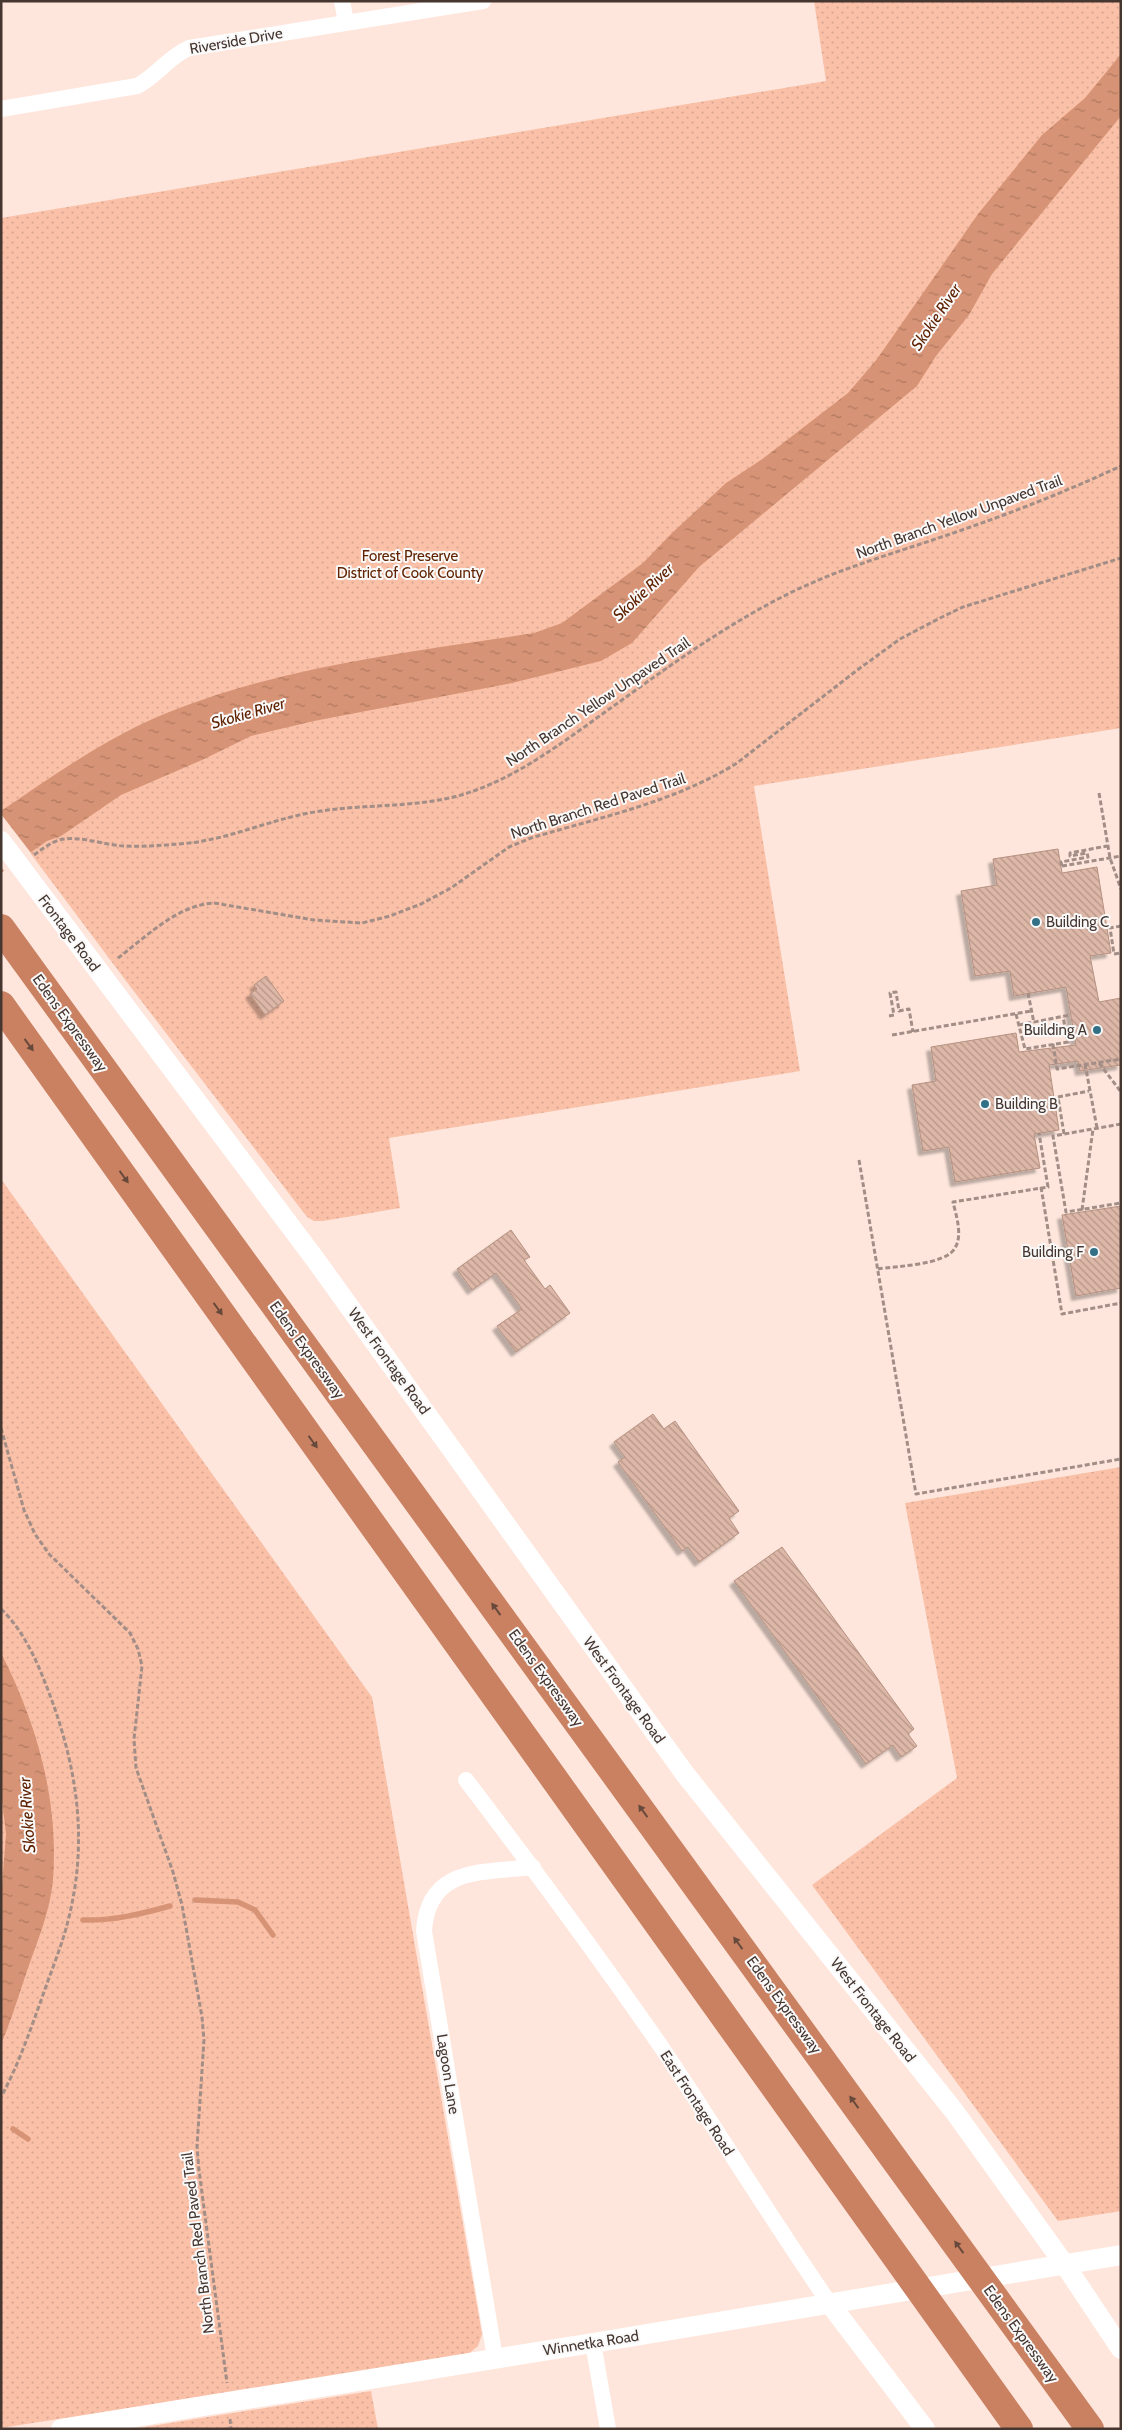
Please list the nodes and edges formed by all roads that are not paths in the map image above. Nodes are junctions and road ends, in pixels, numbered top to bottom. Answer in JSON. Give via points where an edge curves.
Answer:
{"nodes":[{"id":1,"x":342,"y":1,"type":"edge"},
{"id":2,"x":482,"y":1,"type":"edge"},
{"id":3,"x":346,"y":22,"type":"junction"},
{"id":4,"x":1,"y":109,"type":"edge"},
{"id":5,"x":1,"y":840,"type":"edge"},
{"id":6,"x":1,"y":928,"type":"edge"},
{"id":7,"x":1,"y":1005,"type":"edge"},
{"id":8,"x":138,"y":1025,"type":"joint"},
{"id":9,"x":466,"y":1780,"type":"dead end"},
{"id":10,"x":533,"y":1868,"type":"junction"},
{"id":11,"x":1121,"y":2255,"type":"edge"},
{"id":12,"x":1065,"y":2264,"type":"junction"},
{"id":13,"x":830,"y":2304,"type":"junction"},
{"id":14,"x":593,"y":2344,"type":"junction"},
{"id":15,"x":1121,"y":2349,"type":"edge"},
{"id":16,"x":495,"y":2358,"type":"junction"},
{"id":17,"x":61,"y":2429,"type":"edge"},
{"id":18,"x":608,"y":2429,"type":"edge"},
{"id":19,"x":924,"y":2429,"type":"edge"},
{"id":20,"x":1019,"y":2429,"type":"edge"},
{"id":21,"x":1090,"y":2429,"type":"edge"}],
"edges":[{"from":1,"to":3,"type":"street"},
{"from":2,"to":3,"type":"street","name":"Riverside Drive"},
{"from":3,"to":4,"type":"street","name":"Riverside Drive","via":[[190,48],[171,58],[137,86]]},
{"from":5,"to":8,"type":"street","name":"Frontage Road","via":[[26,859]]},
{"from":21,"to":6,"type":"highway","name":"Edens Expressway","one_way":true},
{"from":7,"to":20,"type":"highway","one_way":true},
{"from":8,"to":12,"type":"street","name":"West Frontage Road","via":[[315,1259],[685,1774],[954,2111]]},
{"from":9,"to":10,"type":"street","name":"East Frontage Road"},
{"from":10,"to":13,"type":"street","name":"East Frontage Road","via":[[662,2049]]},
{"from":10,"to":16,"type":"street","name":"Lagoon Lane","via":[[462,1875],[440,1888],[429,1902],[425,1917],[424,1931]]},
{"from":11,"to":12,"type":"street","name":"Winnetka Road"},
{"from":12,"to":13,"type":"street","name":"Winnetka Road"},
{"from":12,"to":15,"type":"street","name":"West Frontage Road"},
{"from":13,"to":14,"type":"street","name":"Winnetka Road"},
{"from":13,"to":19,"type":"street","name":"East Frontage Road"},
{"from":14,"to":16,"type":"street","name":"Winnetka Road"},
{"from":14,"to":18,"type":"street"},
{"from":16,"to":17,"type":"street","name":"Winnetka Road"}]}
